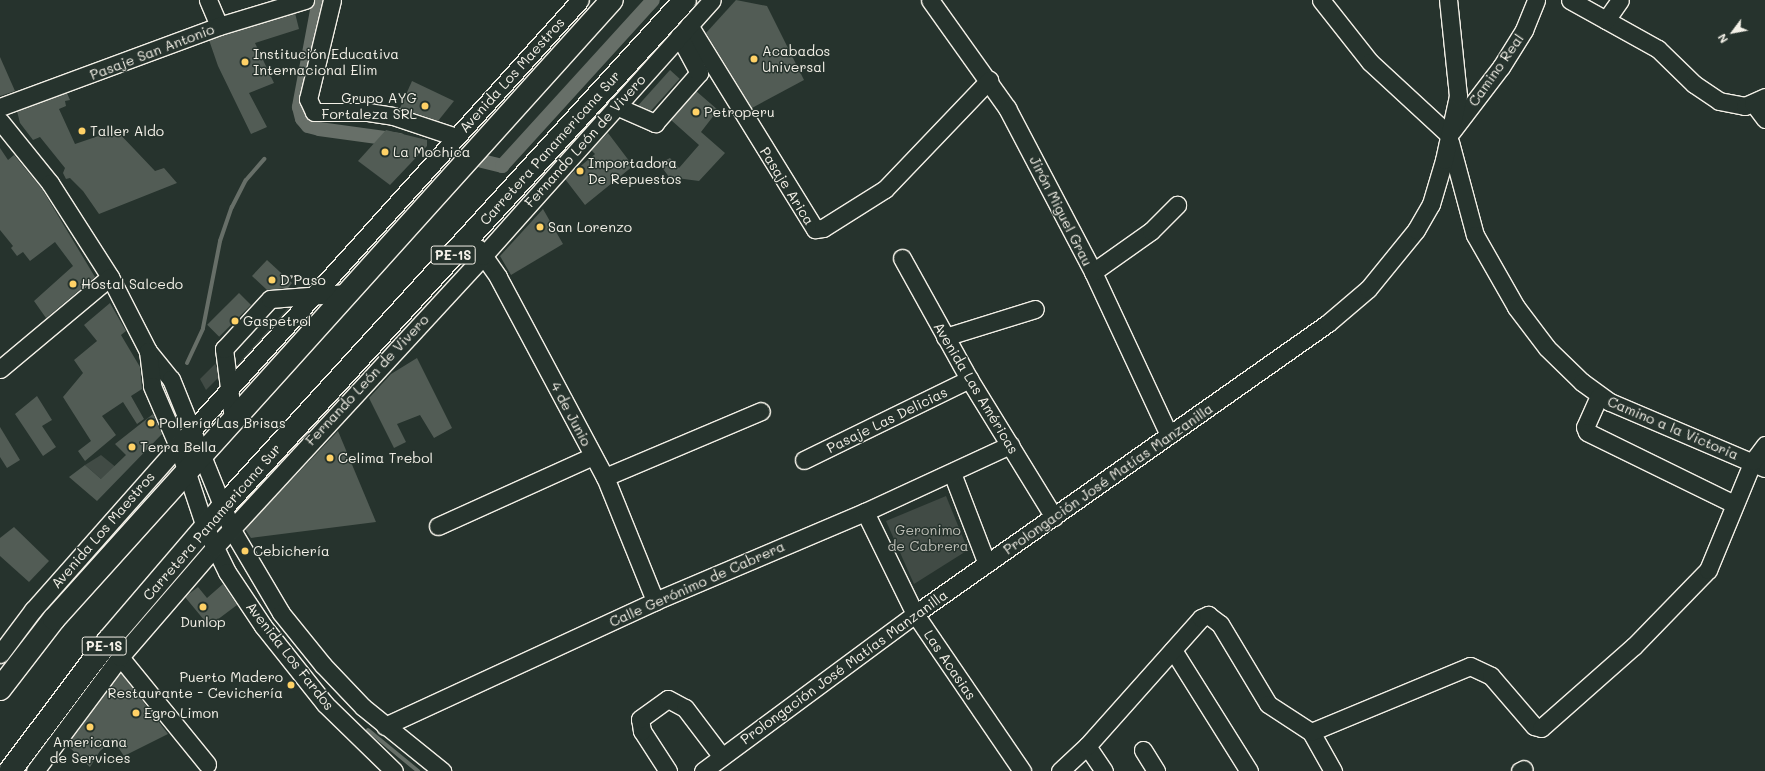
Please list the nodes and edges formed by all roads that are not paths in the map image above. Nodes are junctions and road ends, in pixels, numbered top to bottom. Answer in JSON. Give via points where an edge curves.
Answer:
{"nodes":[{"id":1,"x":208,"y":0,"type":"edge"},
{"id":2,"x":305,"y":0,"type":"edge"},
{"id":3,"x":332,"y":0,"type":"edge"},
{"id":4,"x":580,"y":0,"type":"edge"},
{"id":5,"x":612,"y":0,"type":"edge"},
{"id":6,"x":712,"y":0,"type":"edge"},
{"id":7,"x":930,"y":0,"type":"edge"},
{"id":8,"x":1321,"y":0,"type":"edge"},
{"id":9,"x":1448,"y":0,"type":"edge"},
{"id":10,"x":1536,"y":0,"type":"edge"},
{"id":11,"x":1570,"y":0,"type":"edge"},
{"id":12,"x":1620,"y":0,"type":"edge"},
{"id":13,"x":684,"y":1,"type":"edge"},
{"id":14,"x":1606,"y":20,"type":"junction"},
{"id":15,"x":219,"y":26,"type":"junction"},
{"id":16,"x":684,"y":31,"type":"junction"},
{"id":17,"x":989,"y":80,"type":"junction"},
{"id":18,"x":1759,"y":100,"type":"edge"},
{"id":19,"x":616,"y":106,"type":"junction"},
{"id":20,"x":0,"y":107,"type":"edge"},
{"id":21,"x":1765,"y":119,"type":"edge"},
{"id":22,"x":0,"y":121,"type":"edge"},
{"id":23,"x":1449,"y":136,"type":"junction"},
{"id":24,"x":456,"y":137,"type":"junction"},
{"id":25,"x":1177,"y":205,"type":"dead end"},
{"id":26,"x":470,"y":236,"type":"junction"},
{"id":27,"x":483,"y":256,"type":"junction"},
{"id":28,"x":902,"y":258,"type":"dead end"},
{"id":29,"x":1093,"y":272,"type":"junction"},
{"id":30,"x":110,"y":277,"type":"junction"},
{"id":31,"x":347,"y":293,"type":"junction"},
{"id":32,"x":313,"y":295,"type":"junction"},
{"id":33,"x":1035,"y":309,"type":"dead end"},
{"id":34,"x":945,"y":337,"type":"junction"},
{"id":35,"x":148,"y":351,"type":"junction"},
{"id":36,"x":0,"y":369,"type":"edge"},
{"id":37,"x":969,"y":379,"type":"junction"},
{"id":38,"x":229,"y":389,"type":"junction"},
{"id":39,"x":1599,"y":396,"type":"junction"},
{"id":40,"x":761,"y":411,"type":"dead end"},
{"id":41,"x":233,"y":419,"type":"junction"},
{"id":42,"x":191,"y":431,"type":"junction"},
{"id":43,"x":1169,"y":435,"type":"junction"},
{"id":44,"x":1765,"y":445,"type":"edge"},
{"id":45,"x":178,"y":446,"type":"junction"},
{"id":46,"x":1010,"y":446,"type":"junction"},
{"id":47,"x":593,"y":456,"type":"junction"},
{"id":48,"x":804,"y":460,"type":"dead end"},
{"id":49,"x":193,"y":463,"type":"junction"},
{"id":50,"x":1759,"y":464,"type":"edge"},
{"id":51,"x":952,"y":473,"type":"junction"},
{"id":52,"x":605,"y":477,"type":"junction"},
{"id":53,"x":1734,"y":504,"type":"junction"},
{"id":54,"x":222,"y":508,"type":"junction"},
{"id":55,"x":865,"y":512,"type":"junction"},
{"id":56,"x":1054,"y":517,"type":"junction"},
{"id":57,"x":438,"y":526,"type":"dead end"},
{"id":58,"x":205,"y":528,"type":"junction"},
{"id":59,"x":232,"y":530,"type":"junction"},
{"id":60,"x":214,"y":548,"type":"junction"},
{"id":61,"x":987,"y":564,"type":"junction"},
{"id":62,"x":655,"y":601,"type":"junction"},
{"id":63,"x":281,"y":613,"type":"junction"},
{"id":64,"x":915,"y":614,"type":"junction"},
{"id":65,"x":263,"y":626,"type":"junction"},
{"id":66,"x":1173,"y":650,"type":"junction"},
{"id":67,"x":0,"y":654,"type":"edge"},
{"id":68,"x":120,"y":657,"type":"junction"},
{"id":69,"x":0,"y":689,"type":"edge"},
{"id":70,"x":386,"y":726,"type":"junction"},
{"id":71,"x":1311,"y":732,"type":"junction"},
{"id":72,"x":1087,"y":746,"type":"junction"},
{"id":73,"x":1143,"y":750,"type":"dead end"},
{"id":74,"x":722,"y":757,"type":"junction"},
{"id":75,"x":208,"y":764,"type":"dead end"},
{"id":76,"x":1329,"y":770,"type":"edge"},
{"id":77,"x":10,"y":771,"type":"edge"},
{"id":78,"x":35,"y":771,"type":"edge"},
{"id":79,"x":394,"y":771,"type":"edge"},
{"id":80,"x":442,"y":771,"type":"edge"},
{"id":81,"x":668,"y":771,"type":"edge"},
{"id":82,"x":703,"y":771,"type":"edge"},
{"id":83,"x":1022,"y":771,"type":"edge"},
{"id":84,"x":1060,"y":771,"type":"edge"},
{"id":85,"x":1104,"y":771,"type":"edge"},
{"id":86,"x":1156,"y":771,"type":"edge"},
{"id":87,"x":1249,"y":771,"type":"edge"}],
"edges":[{"from":1,"to":15,"type":"street"},
{"from":2,"to":15,"type":"street","name":"Pasaje San Antonio"},
{"from":3,"to":24,"type":"street","via":[[308,99],[314,112],[368,112],[393,116]]},
{"from":4,"to":24,"type":"street","name":"Avenida Los Maestros"},
{"from":5,"to":31,"type":"highway"},
{"from":6,"to":16,"type":"street","name":"Fernando León de Vivero"},
{"from":7,"to":17,"type":"street","name":"Jirón Miguel Grau"},
{"from":8,"to":23,"type":"street","via":[[1370,62]]},
{"from":9,"to":23,"type":"street","name":"Prolongación José Matías Manzanilla","via":[[1458,96]]},
{"from":10,"to":23,"type":"street","name":"Camino Real","via":[[1524,30],[1501,67]]},
{"from":11,"to":14,"type":"street"},
{"from":12,"to":14,"type":"street"},
{"from":13,"to":26,"type":"highway","name":"Carretera Panamericana Sur","number":"PE-1S"},
{"from":14,"to":18,"type":"street","via":[[1658,49],[1694,84],[1719,101],[1744,106]]},
{"from":15,"to":20,"type":"street","name":"Pasaje San Antonio"},
{"from":16,"to":17,"type":"street","name":"Pasaje Arica","via":[[815,229],[823,228],[885,189],[921,148]]},
{"from":16,"to":19,"type":"street","name":"Fernando León de Vivero"},
{"from":16,"to":19,"type":"street","via":[[699,73],[655,123]]},
{"from":17,"to":29,"type":"street","name":"Jirón Miguel Grau"},
{"from":18,"to":21,"type":"street"},
{"from":19,"to":27,"type":"street","name":"Fernando León de Vivero"},
{"from":22,"to":30,"type":"street","via":[[50,183]]},
{"from":23,"to":39,"type":"street","name":"Camino a la Victoria","via":[[1475,235],[1487,258],[1531,329],[1547,348]]},
{"from":23,"to":43,"type":"street","name":"Prolongación José Matías Manzanilla","via":[[1431,204],[1401,250],[1368,289],[1328,323]]},
{"from":24,"to":32,"type":"street","name":"Avenida Los Maestros"},
{"from":25,"to":29,"type":"street","via":[[1151,231]]},
{"from":26,"to":27,"type":"street","name":"4 de Junio"},
{"from":26,"to":54,"type":"highway","name":"Carretera Panamericana Sur","number":"PE-1S"},
{"from":27,"to":47,"type":"street","name":"4 de Junio","via":[[498,277]]},
{"from":27,"to":59,"type":"street","name":"Fernando León de Vivero","via":[[387,357]]},
{"from":28,"to":34,"type":"street","name":"Avenida Las Américas"},
{"from":29,"to":43,"type":"street","name":"Jirón Miguel Grau"},
{"from":30,"to":35,"type":"street"},
{"from":30,"to":36,"type":"street"},
{"from":31,"to":32,"type":"street"},
{"from":31,"to":41,"type":"highway"},
{"from":32,"to":38,"type":"street","name":"Avenida Los Maestros"},
{"from":32,"to":38,"type":"street","via":[[270,299],[224,349]]},
{"from":33,"to":34,"type":"street"},
{"from":34,"to":37,"type":"street","name":"Avenida Las Américas"},
{"from":35,"to":42,"type":"street","via":[[171,379]]},
{"from":35,"to":45,"type":"street","via":[[152,386]]},
{"from":37,"to":46,"type":"street","name":"Avenida Las Américas"},
{"from":37,"to":48,"type":"street","name":"Pasaje Las Delicias"},
{"from":38,"to":41,"type":"street"},
{"from":38,"to":42,"type":"street","name":"Avenida Los Maestros"},
{"from":39,"to":50,"type":"street","name":"Camino a la Victoria","via":[[1628,411]]},
{"from":39,"to":53,"type":"street","via":[[1585,427],[1588,432]]},
{"from":40,"to":52,"type":"street"},
{"from":41,"to":49,"type":"highway"},
{"from":42,"to":45,"type":"street","name":"Avenida Los Maestros"},
{"from":42,"to":49,"type":"street"},
{"from":43,"to":56,"type":"street","name":"Prolongación José Matías Manzanilla"},
{"from":44,"to":50,"type":"street"},
{"from":45,"to":49,"type":"street"},
{"from":45,"to":67,"type":"street","name":"Avenida Los Maestros","via":[[33,610]]},
{"from":46,"to":51,"type":"street","name":"Calle Gerónimo de Cabrera"},
{"from":46,"to":56,"type":"street","name":"Avenida Las Américas"},
{"from":47,"to":52,"type":"street","name":"4 de Junio"},
{"from":47,"to":57,"type":"street"},
{"from":49,"to":54,"type":"street","name":"Avenida Los Fardos"},
{"from":49,"to":58,"type":"street","name":"Avenida Los Fardos"},
{"from":49,"to":69,"type":"highway","via":[[54,619]]},
{"from":50,"to":53,"type":"street"},
{"from":51,"to":55,"type":"street","name":"Calle Gerónimo de Cabrera"},
{"from":51,"to":61,"type":"street"},
{"from":52,"to":62,"type":"street","name":"4 de Junio"},
{"from":53,"to":71,"type":"street","via":[[1719,549],[1700,580],[1634,646],[1547,725],[1534,726],[1491,676],[1470,666]]},
{"from":54,"to":58,"type":"highway","name":"Carretera Panamericana Sur","number":"PE-1S"},
{"from":54,"to":59,"type":"street","name":"Avenida Los Fardos"},
{"from":55,"to":62,"type":"street","name":"Calle Gerónimo de Cabrera"},
{"from":55,"to":64,"type":"street","name":"Las Acasias"},
{"from":56,"to":61,"type":"street","name":"Prolongación José Matías Manzanilla"},
{"from":58,"to":60,"type":"street","name":"Avenida Los Fardos"},
{"from":58,"to":77,"type":"highway","name":"Carretera Panamericana Sur","number":"PE-1S","via":[[108,641]]},
{"from":59,"to":60,"type":"street","name":"Fernando León de Vivero"},
{"from":59,"to":63,"type":"street","name":"Avenida Los Fardos"},
{"from":60,"to":65,"type":"street","name":"Avenida Los Fardos"},
{"from":60,"to":68,"type":"street","name":"Fernando León de Vivero"},
{"from":61,"to":64,"type":"street","name":"Prolongación José Matías Manzanilla"},
{"from":62,"to":70,"type":"street","name":"Calle Gerónimo de Cabrera"},
{"from":63,"to":65,"type":"street"},
{"from":63,"to":70,"type":"street","name":"Avenida Los Fardos","via":[[343,687]]},
{"from":64,"to":74,"type":"street","name":"Prolongación José Matías Manzanilla"},
{"from":64,"to":83,"type":"street","name":"Las Acasias"},
{"from":65,"to":79,"type":"street","name":"Avenida Los Fardos","via":[[325,704]]},
{"from":66,"to":71,"type":"street","via":[[1201,618],[1208,615],[1214,617],[1268,704]]},
{"from":66,"to":72,"type":"street"},
{"from":66,"to":87,"type":"street"},
{"from":68,"to":75,"type":"street"},
{"from":68,"to":78,"type":"street","name":"Fernando León de Vivero"},
{"from":70,"to":80,"type":"street","name":"Avenida Los Fardos"},
{"from":71,"to":76,"type":"street"},
{"from":72,"to":84,"type":"street"},
{"from":72,"to":85,"type":"street"},
{"from":73,"to":86,"type":"street"},
{"from":74,"to":81,"type":"street","via":[[685,708],[668,699],[642,715],[640,719],[642,731]]},
{"from":74,"to":82,"type":"street","name":"Prolongación José Matías Manzanilla"}]}
